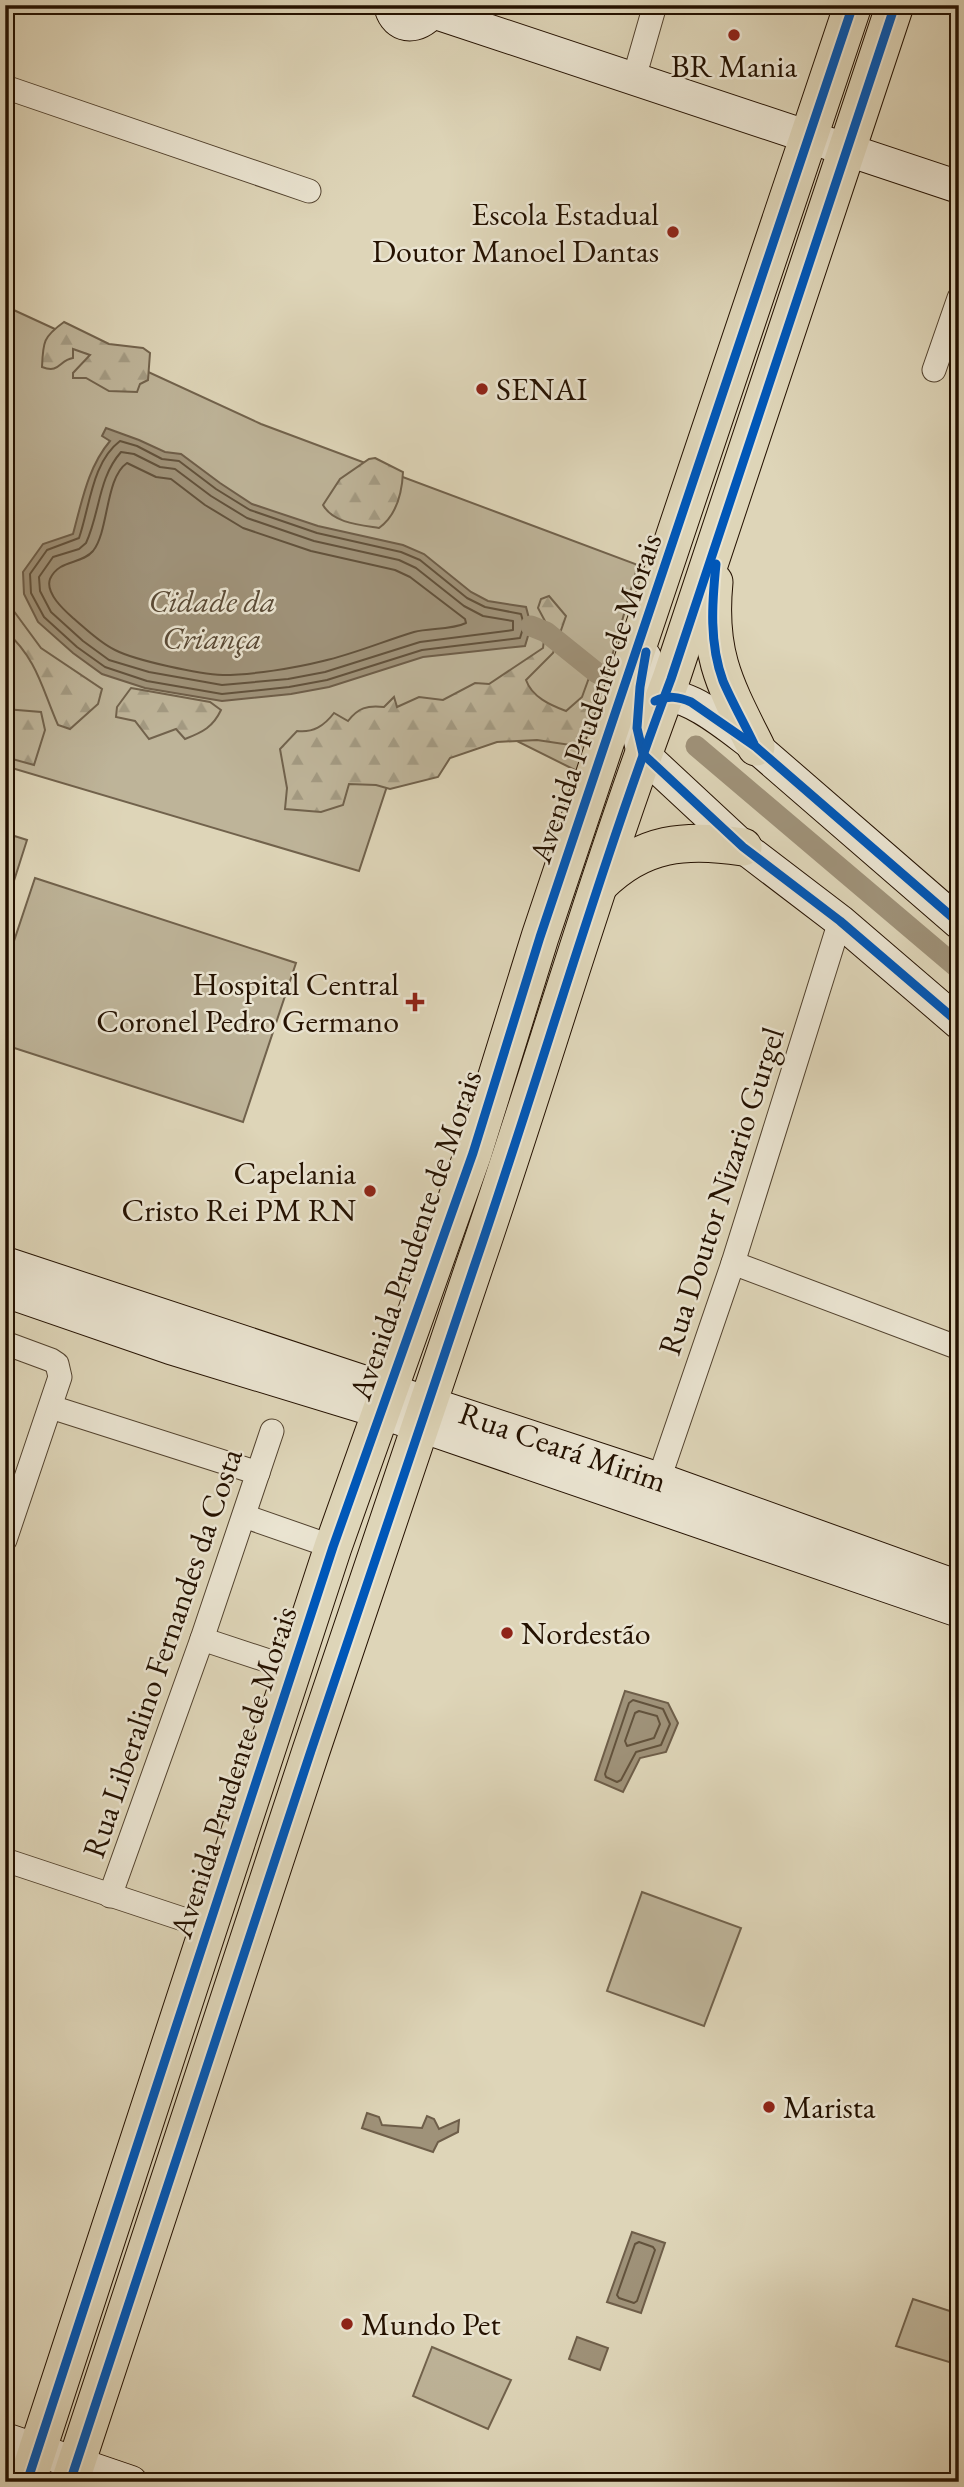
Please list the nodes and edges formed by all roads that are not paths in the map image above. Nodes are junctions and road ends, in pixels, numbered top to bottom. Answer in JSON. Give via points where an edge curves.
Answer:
{"nodes":[{"id":1,"x":390,"y":5,"type":"edge"},
{"id":2,"x":655,"y":5,"type":"edge"},
{"id":3,"x":853,"y":5,"type":"edge"},
{"id":4,"x":895,"y":5,"type":"edge"},
{"id":5,"x":431,"y":8,"type":"edge"},
{"id":6,"x":634,"y":78,"type":"junction"},
{"id":7,"x":5,"y":87,"type":"edge"},
{"id":8,"x":810,"y":136,"type":"junction"},
{"id":9,"x":847,"y":148,"type":"junction"},
{"id":10,"x":959,"y":187,"type":"edge"},
{"id":11,"x":309,"y":191,"type":"dead end"},
{"id":12,"x":959,"y":298,"type":"edge"},
{"id":13,"x":934,"y":370,"type":"dead end"},
{"id":14,"x":723,"y":518,"type":"junction"},
{"id":15,"x":660,"y":584,"type":"junction"},
{"id":16,"x":651,"y":704,"type":"junction"},
{"id":17,"x":756,"y":747,"type":"junction"},
{"id":18,"x":643,"y":754,"type":"junction"},
{"id":19,"x":600,"y":758,"type":"junction"},
{"id":20,"x":743,"y":847,"type":"junction"},
{"id":21,"x":600,"y":884,"type":"junction"},
{"id":22,"x":840,"y":921,"type":"junction"},
{"id":23,"x":959,"y":923,"type":"edge"},
{"id":24,"x":959,"y":1023,"type":"edge"},
{"id":25,"x":473,"y":1153,"type":"junction"},
{"id":26,"x":5,"y":1263,"type":"edge"},
{"id":27,"x":733,"y":1263,"type":"junction"},
{"id":28,"x":475,"y":1264,"type":"junction"},
{"id":29,"x":5,"y":1291,"type":"edge"},
{"id":30,"x":5,"y":1343,"type":"edge"},
{"id":31,"x":959,"y":1348,"type":"edge"},
{"id":32,"x":384,"y":1400,"type":"junction"},
{"id":33,"x":51,"y":1407,"type":"junction"},
{"id":34,"x":424,"y":1414,"type":"junction"},
{"id":35,"x":272,"y":1430,"type":"dead end"},
{"id":36,"x":258,"y":1473,"type":"junction"},
{"id":37,"x":659,"y":1479,"type":"junction"},
{"id":38,"x":11,"y":1501,"type":"edge"},
{"id":39,"x":244,"y":1516,"type":"junction"},
{"id":40,"x":5,"y":1540,"type":"edge"},
{"id":41,"x":333,"y":1547,"type":"junction"},
{"id":42,"x":959,"y":1587,"type":"edge"},
{"id":43,"x":959,"y":1611,"type":"edge"},
{"id":44,"x":202,"y":1639,"type":"junction"},
{"id":45,"x":293,"y":1669,"type":"junction"},
{"id":46,"x":256,"y":1781,"type":"junction"},
{"id":47,"x":295,"y":1794,"type":"junction"},
{"id":48,"x":5,"y":1860,"type":"edge"},
{"id":49,"x":110,"y":1896,"type":"junction"},
{"id":50,"x":208,"y":1927,"type":"junction"},
{"id":51,"x":161,"y":2069,"type":"junction"},
{"id":52,"x":201,"y":2082,"type":"junction"},
{"id":53,"x":23,"y":2457,"type":"edge"},
{"id":54,"x":73,"y":2472,"type":"edge"},
{"id":55,"x":131,"y":2482,"type":"edge"}],
"edges":[{"from":1,"to":5,"type":"street","via":[[391,13],[403,24],[420,23]]},
{"from":2,"to":6,"type":"street"},
{"from":3,"to":8,"type":"main road","name":"Avenida Prudente de Morais"},
{"from":4,"to":9,"type":"main road","name":"Avenida Prudente de Morais"},
{"from":5,"to":6,"type":"street"},
{"from":6,"to":8,"type":"street"},
{"from":7,"to":11,"type":"street"},
{"from":8,"to":9,"type":"street"},
{"from":8,"to":15,"type":"main road","name":"Avenida Prudente de Morais"},
{"from":9,"to":10,"type":"street"},
{"from":9,"to":14,"type":"main road","name":"Avenida Prudente de Morais"},
{"from":12,"to":13,"type":"street"},
{"from":14,"to":16,"type":"main road","name":"Avenida Prudente de Morais"},
{"from":14,"to":17,"type":"main road","via":[[713,636],[723,681]]},
{"from":15,"to":16,"type":"street","via":[[645,660]]},
{"from":15,"to":19,"type":"main road","name":"Avenida Prudente de Morais"},
{"from":16,"to":17,"type":"street","via":[[681,698],[691,702]]},
{"from":16,"to":18,"type":"main road","name":"Avenida Prudente de Morais"},
{"from":16,"to":19,"type":"street","via":[[619,728]]},
{"from":17,"to":23,"type":"street"},
{"from":18,"to":20,"type":"street"},
{"from":18,"to":21,"type":"main road","name":"Avenida Prudente de Morais"},
{"from":19,"to":25,"type":"main road","name":"Avenida Prudente de Morais"},
{"from":20,"to":21,"type":"main road","via":[[700,842],[663,846],[629,859]]},
{"from":20,"to":22,"type":"street"},
{"from":21,"to":28,"type":"main road","name":"Avenida Prudente de Morais"},
{"from":22,"to":24,"type":"street"},
{"from":22,"to":27,"type":"street","name":"Rua Doutor Nizario Gurgel"},
{"from":25,"to":28,"type":"main road","via":[[484,1164],[486,1178]]},
{"from":25,"to":32,"type":"main road","name":"Avenida Prudente de Morais"},
{"from":26,"to":32,"type":"street","name":"Rua Ceará Mirim","via":[[206,1331]]},
{"from":27,"to":31,"type":"street"},
{"from":27,"to":37,"type":"street","name":"Rua Doutor Nizario Gurgel"},
{"from":28,"to":34,"type":"main road","name":"Avenida Prudente de Morais"},
{"from":29,"to":32,"type":"street","name":"Rua Ceará Mirim","via":[[170,1348]]},
{"from":30,"to":33,"type":"street","via":[[57,1364],[60,1377]]},
{"from":32,"to":34,"type":"street","name":"Rua Ceará Mirim"},
{"from":32,"to":41,"type":"main road","name":"Avenida Prudente de Morais"},
{"from":33,"to":36,"type":"street"},
{"from":33,"to":38,"type":"street"},
{"from":34,"to":37,"type":"street","name":"Rua Ceará Mirim"},
{"from":34,"to":43,"type":"street","name":"Rua Ceará Mirim"},
{"from":34,"to":47,"type":"main road","name":"Avenida Prudente de Morais"},
{"from":35,"to":36,"type":"street","name":"Rua Liberalino Fernandes da Costa"},
{"from":36,"to":39,"type":"street","name":"Rua Liberalino Fernandes da Costa"},
{"from":37,"to":42,"type":"street","name":"Rua Ceará Mirim"},
{"from":38,"to":40,"type":"street"},
{"from":39,"to":41,"type":"street"},
{"from":39,"to":44,"type":"street","name":"Rua Liberalino Fernandes da Costa"},
{"from":41,"to":45,"type":"main road","name":"Avenida Prudente de Morais"},
{"from":44,"to":45,"type":"street"},
{"from":44,"to":49,"type":"street","name":"Rua Liberalino Fernandes da Costa"},
{"from":45,"to":46,"type":"main road","name":"Avenida Prudente de Morais"},
{"from":46,"to":47,"type":"main road"},
{"from":46,"to":50,"type":"main road","name":"Avenida Prudente de Morais"},
{"from":47,"to":52,"type":"main road","name":"Avenida Prudente de Morais"},
{"from":48,"to":49,"type":"street"},
{"from":49,"to":50,"type":"street"},
{"from":50,"to":51,"type":"main road","name":"Avenida Prudente de Morais"},
{"from":51,"to":52,"type":"main road"},
{"from":51,"to":53,"type":"main road","name":"Avenida Prudente de Morais"},
{"from":52,"to":54,"type":"main road","name":"Avenida Prudente de Morais"},
{"from":53,"to":54,"type":"street"},
{"from":54,"to":55,"type":"street"}]}
